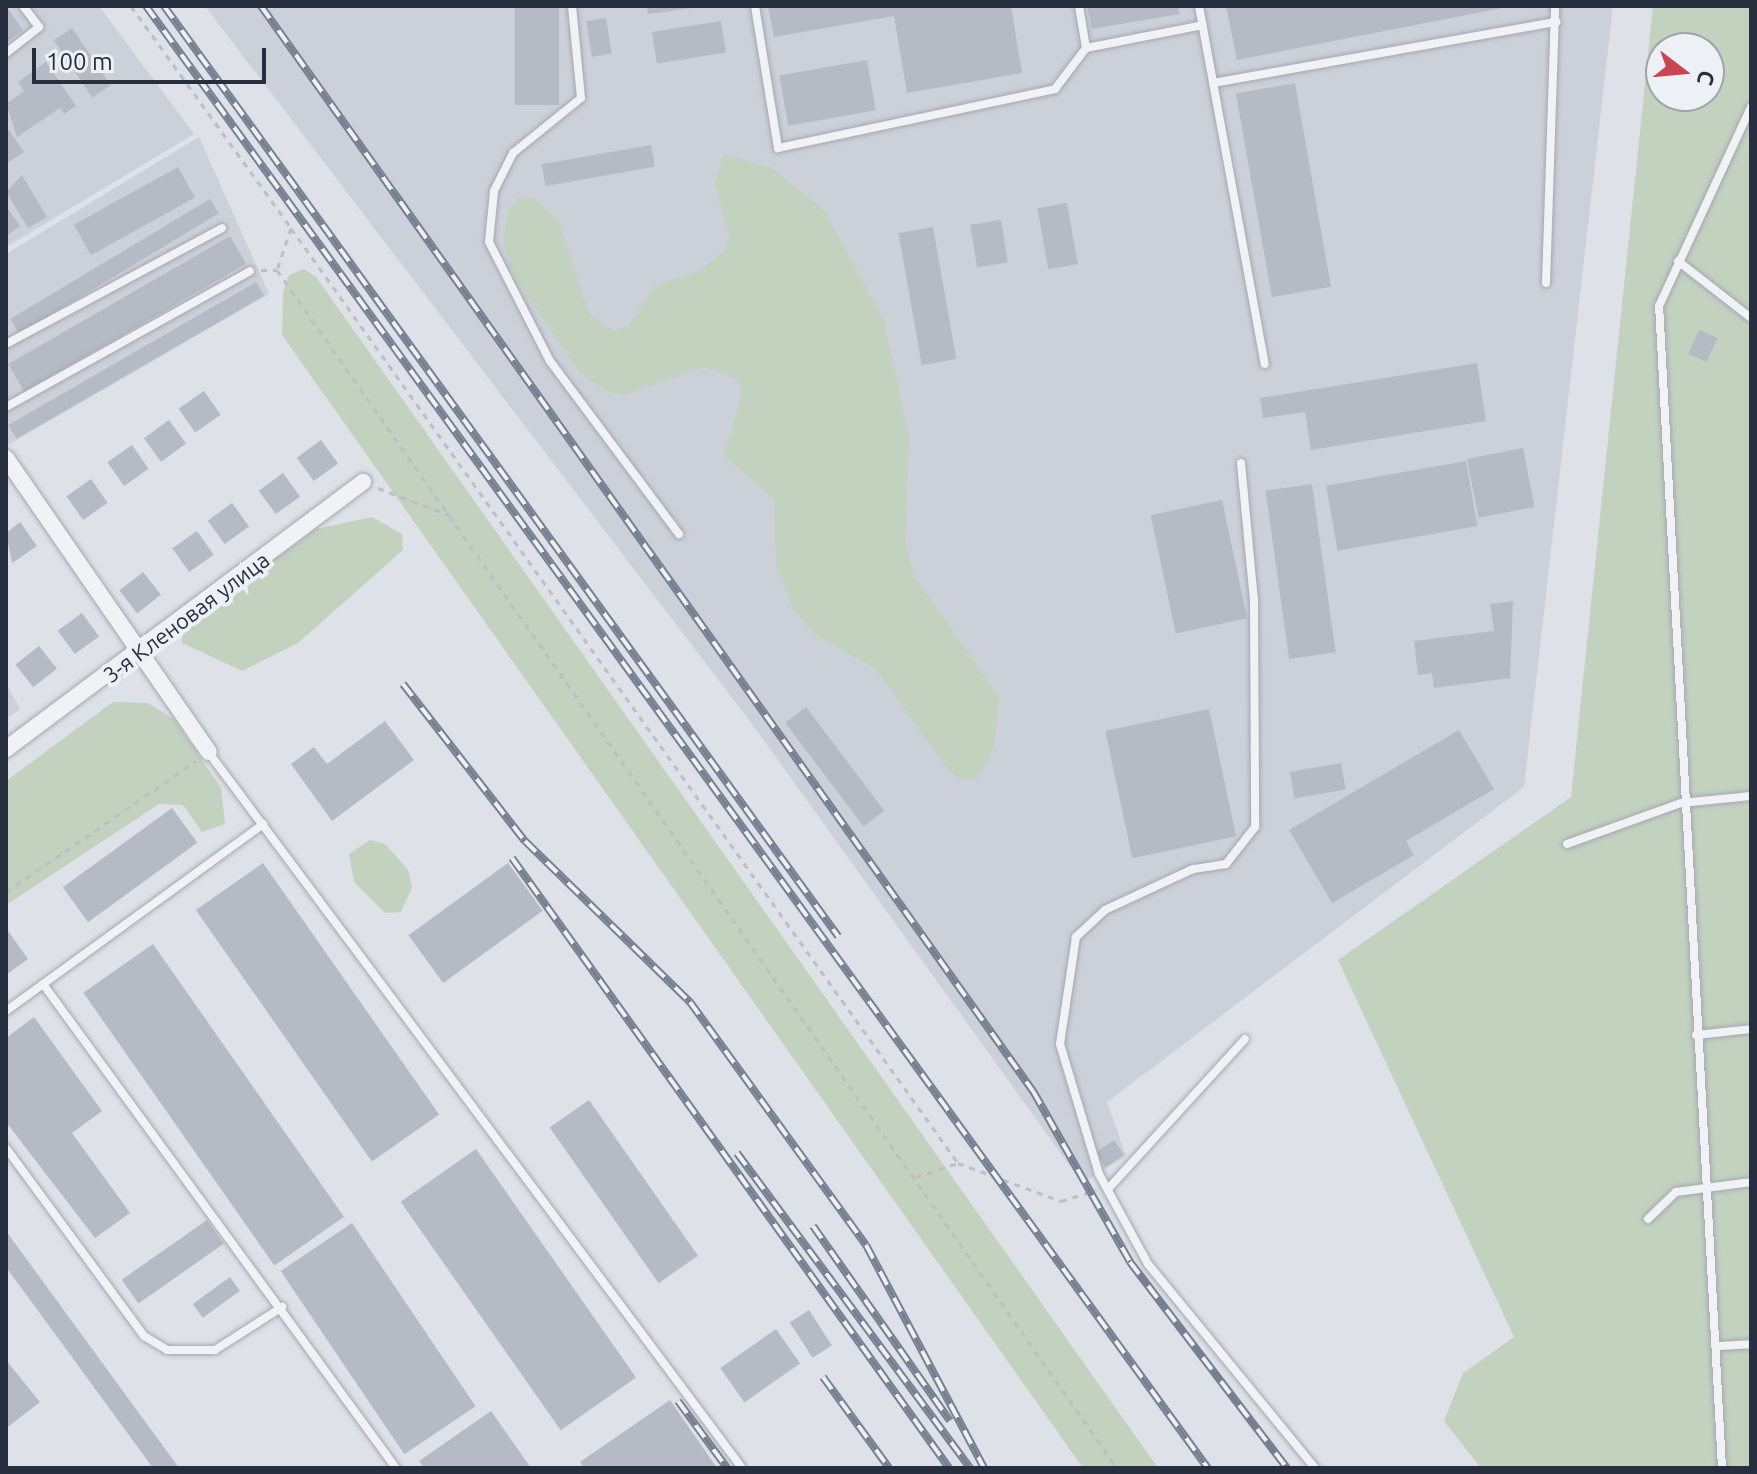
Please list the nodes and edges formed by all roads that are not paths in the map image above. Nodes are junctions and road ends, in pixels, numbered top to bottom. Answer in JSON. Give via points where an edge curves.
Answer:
{"nodes":[{"id":1,"x":23,"y":6,"type":"edge"},
{"id":2,"x":572,"y":6,"type":"edge"},
{"id":3,"x":755,"y":6,"type":"edge"},
{"id":4,"x":1079,"y":6,"type":"edge"},
{"id":5,"x":1199,"y":6,"type":"edge"},
{"id":6,"x":1555,"y":6,"type":"edge"},
{"id":7,"x":1557,"y":22,"type":"junction"},
{"id":8,"x":1203,"y":25,"type":"junction"},
{"id":9,"x":1086,"y":48,"type":"junction"},
{"id":10,"x":6,"y":53,"type":"edge"},
{"id":11,"x":1213,"y":83,"type":"junction"},
{"id":12,"x":1751,"y":107,"type":"edge"},
{"id":13,"x":222,"y":228,"type":"dead end"},
{"id":14,"x":1678,"y":261,"type":"junction"},
{"id":15,"x":250,"y":271,"type":"road end"},
{"id":16,"x":1546,"y":283,"type":"dead end"},
{"id":17,"x":1751,"y":318,"type":"edge"},
{"id":18,"x":6,"y":344,"type":"edge"},
{"id":19,"x":1265,"y":364,"type":"dead end"},
{"id":20,"x":6,"y":407,"type":"edge"},
{"id":21,"x":6,"y":458,"type":"edge"},
{"id":22,"x":1241,"y":463,"type":"dead end"},
{"id":23,"x":363,"y":482,"type":"road end"},
{"id":24,"x":679,"y":534,"type":"dead end"},
{"id":25,"x":142,"y":653,"type":"junction"},
{"id":26,"x":6,"y":749,"type":"edge"},
{"id":27,"x":209,"y":752,"type":"joint"},
{"id":28,"x":1751,"y":796,"type":"edge"},
{"id":29,"x":1681,"y":803,"type":"junction"},
{"id":30,"x":263,"y":824,"type":"junction"},
{"id":31,"x":1567,"y":844,"type":"dead end"},
{"id":32,"x":43,"y":984,"type":"junction"},
{"id":33,"x":6,"y":1011,"type":"edge"},
{"id":34,"x":1751,"y":1029,"type":"edge"},
{"id":35,"x":1696,"y":1035,"type":"junction"},
{"id":36,"x":1245,"y":1039,"type":"dead end"},
{"id":37,"x":6,"y":1148,"type":"edge"},
{"id":38,"x":1751,"y":1182,"type":"edge"},
{"id":39,"x":1707,"y":1187,"type":"junction"},
{"id":40,"x":1108,"y":1189,"type":"junction"},
{"id":41,"x":1648,"y":1219,"type":"dead end"},
{"id":42,"x":282,"y":1307,"type":"junction"},
{"id":43,"x":1751,"y":1344,"type":"edge"},
{"id":44,"x":1718,"y":1346,"type":"junction"},
{"id":45,"x":396,"y":1468,"type":"edge"},
{"id":46,"x":742,"y":1468,"type":"edge"},
{"id":47,"x":1315,"y":1468,"type":"edge"},
{"id":48,"x":1722,"y":1468,"type":"edge"}],
"edges":[{"from":1,"to":10,"type":"lane","via":[[39,27]]},
{"from":2,"to":24,"type":"lane","via":[[581,98],[513,153],[494,191],[489,242],[550,361]]},
{"from":3,"to":9,"type":"lane","via":[[778,148],[1055,89]]},
{"from":4,"to":9,"type":"lane"},
{"from":5,"to":8,"type":"lane"},
{"from":6,"to":7,"type":"lane"},
{"from":7,"to":11,"type":"lane"},
{"from":7,"to":16,"type":"lane"},
{"from":8,"to":9,"type":"lane"},
{"from":8,"to":11,"type":"lane"},
{"from":11,"to":19,"type":"lane"},
{"from":12,"to":14,"type":"lane"},
{"from":13,"to":18,"type":"lane"},
{"from":14,"to":17,"type":"lane"},
{"from":14,"to":29,"type":"lane","via":[[1659,306]]},
{"from":15,"to":20,"type":"lane"},
{"from":21,"to":25,"type":"street"},
{"from":22,"to":40,"type":"lane","via":[[1254,600],[1255,827],[1226,864],[1193,869],[1105,910],[1076,937],[1060,1044]]},
{"from":23,"to":25,"type":"street","name":"3-я Кленовая улица"},
{"from":25,"to":26,"type":"street","name":"3-я Кленовая улица"},
{"from":25,"to":27,"type":"street"},
{"from":27,"to":30,"type":"lane"},
{"from":28,"to":29,"type":"lane"},
{"from":29,"to":31,"type":"lane"},
{"from":29,"to":35,"type":"lane"},
{"from":30,"to":32,"type":"lane"},
{"from":30,"to":46,"type":"lane"},
{"from":32,"to":33,"type":"lane"},
{"from":32,"to":42,"type":"lane"},
{"from":34,"to":35,"type":"lane"},
{"from":35,"to":39,"type":"lane"},
{"from":36,"to":40,"type":"lane"},
{"from":37,"to":42,"type":"lane","via":[[144,1336],[167,1350],[215,1350]]},
{"from":38,"to":39,"type":"lane"},
{"from":39,"to":41,"type":"lane","via":[[1676,1192]]},
{"from":39,"to":44,"type":"lane"},
{"from":40,"to":47,"type":"lane","via":[[1148,1264]]},
{"from":42,"to":45,"type":"lane"},
{"from":43,"to":44,"type":"lane"},
{"from":44,"to":48,"type":"lane"}]}
